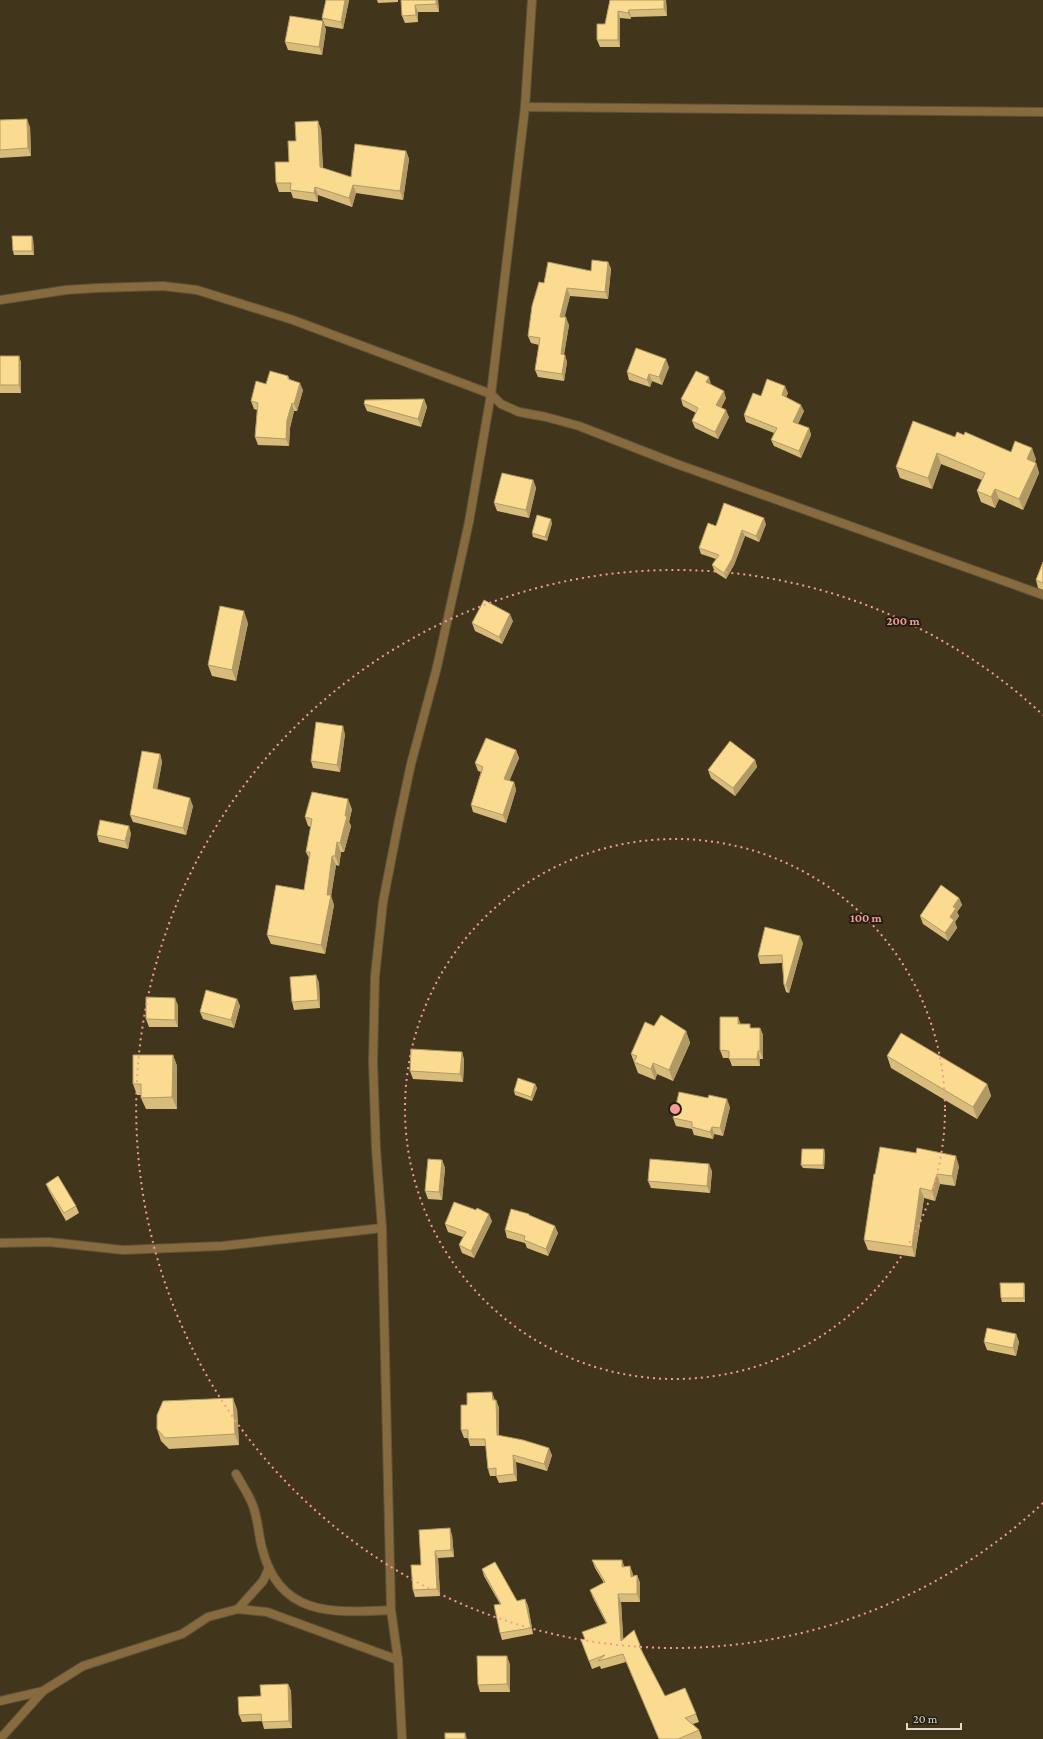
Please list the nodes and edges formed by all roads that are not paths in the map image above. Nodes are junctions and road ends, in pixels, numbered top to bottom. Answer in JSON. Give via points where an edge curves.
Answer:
{"nodes":[{"id":1,"x":532,"y":0,"type":"edge"},
{"id":2,"x":525,"y":107,"type":"junction"},
{"id":3,"x":1043,"y":112,"type":"edge"},
{"id":4,"x":0,"y":300,"type":"edge"},
{"id":5,"x":491,"y":394,"type":"junction"},
{"id":6,"x":1043,"y":595,"type":"edge"},
{"id":7,"x":382,"y":1228,"type":"junction"},
{"id":8,"x":0,"y":1243,"type":"edge"},
{"id":9,"x":236,"y":1474,"type":"dead end"},
{"id":10,"x":269,"y":1568,"type":"junction"},
{"id":11,"x":238,"y":1609,"type":"junction"},
{"id":12,"x":391,"y":1610,"type":"junction"},
{"id":13,"x":398,"y":1660,"type":"junction"},
{"id":14,"x":43,"y":1691,"type":"junction"},
{"id":15,"x":0,"y":1701,"type":"edge"},
{"id":16,"x":0,"y":1739,"type":"edge"},
{"id":17,"x":402,"y":1739,"type":"edge"}],
"edges":[{"from":1,"to":2,"type":"street"},
{"from":2,"to":3,"type":"street"},
{"from":2,"to":5,"type":"street"},
{"from":4,"to":5,"type":"street","via":[[97,288],[163,286],[197,290],[292,320]]},
{"from":5,"to":6,"type":"street","via":[[501,404],[519,412],[579,426],[674,463]]},
{"from":5,"to":7,"type":"street","via":[[469,522],[437,667],[411,764],[383,902],[375,976],[373,1062]]},
{"from":7,"to":8,"type":"street","via":[[222,1246],[123,1250],[48,1242]]},
{"from":7,"to":12,"type":"street"},
{"from":9,"to":10,"type":"street","via":[[251,1502]]},
{"from":10,"to":11,"type":"street","via":[[263,1582]]},
{"from":10,"to":12,"type":"street","via":[[277,1584],[291,1597],[307,1605],[357,1612]]},
{"from":11,"to":13,"type":"street","via":[[267,1612]]},
{"from":11,"to":14,"type":"street","via":[[208,1617],[182,1634],[83,1666]]},
{"from":12,"to":13,"type":"street"},
{"from":13,"to":17,"type":"street"},
{"from":14,"to":15,"type":"street"},
{"from":14,"to":16,"type":"street"}]}
